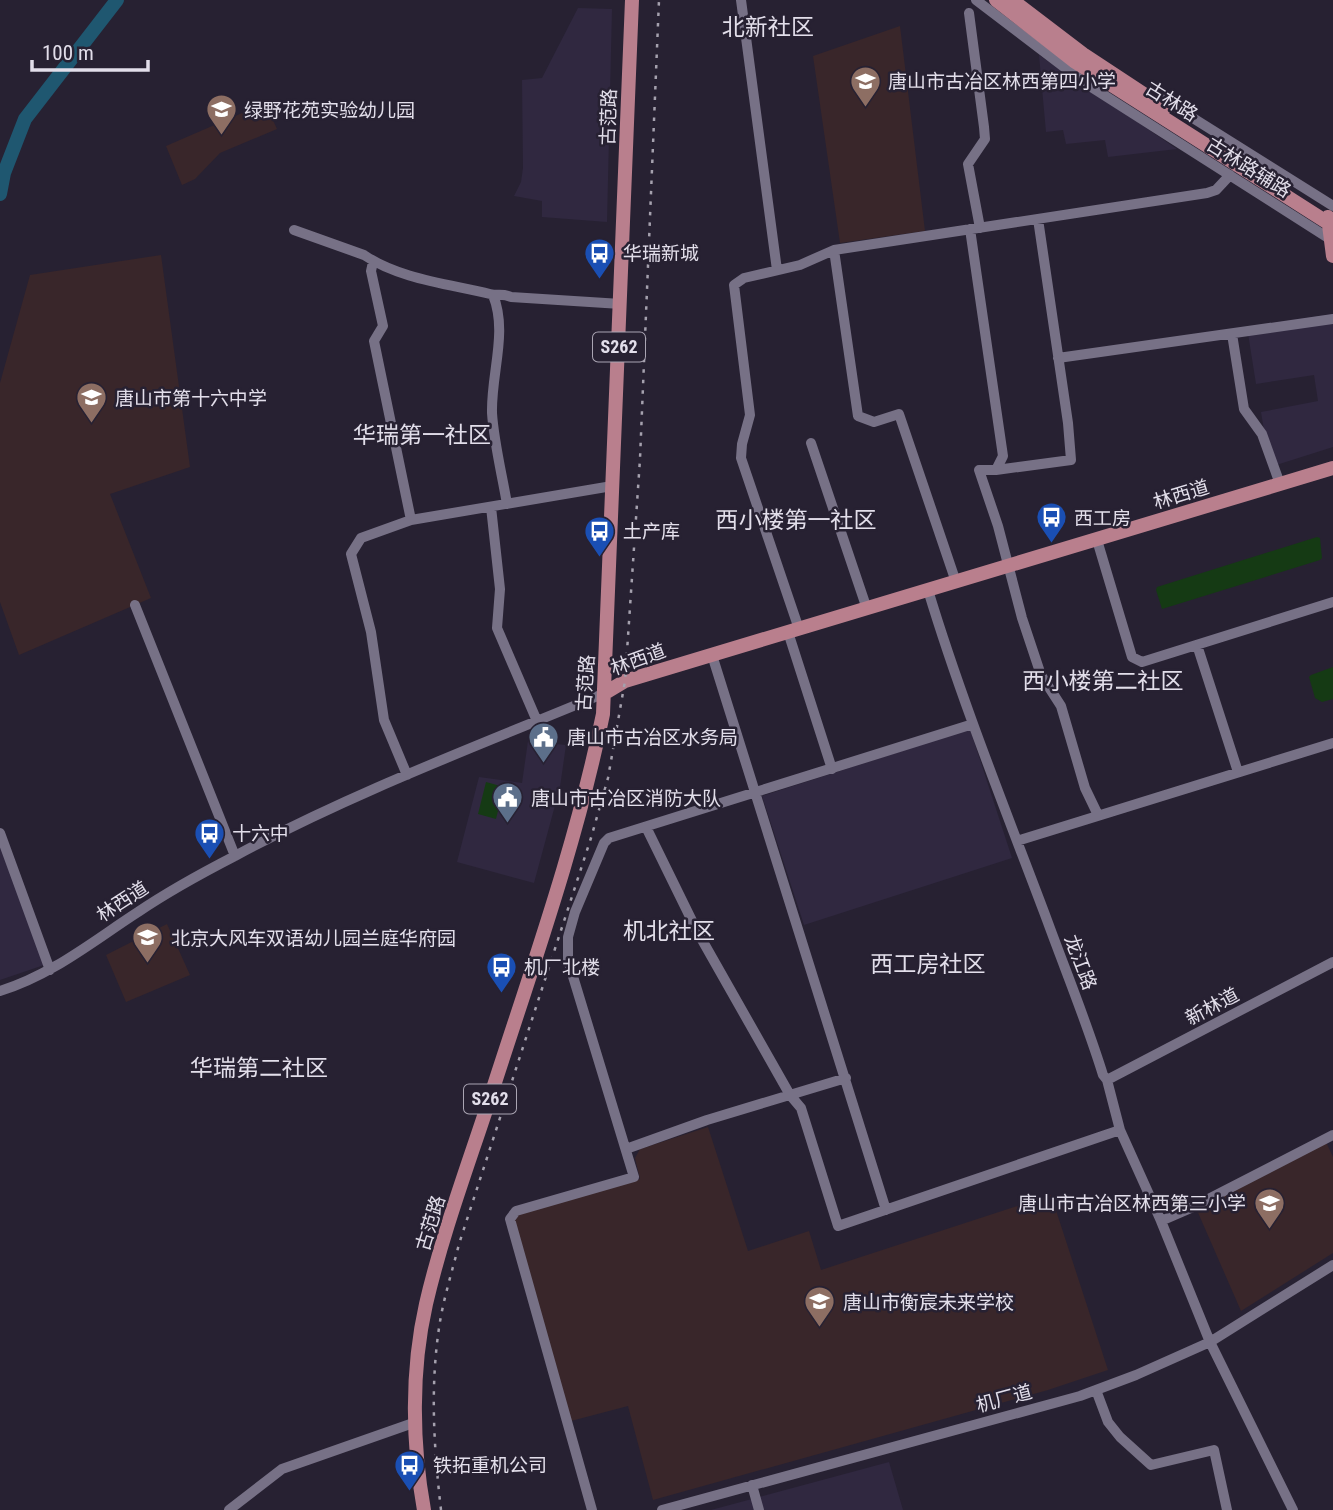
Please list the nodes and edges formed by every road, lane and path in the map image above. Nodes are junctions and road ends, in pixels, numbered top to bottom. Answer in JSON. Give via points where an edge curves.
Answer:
{"nodes":[{"id":1,"x":632,"y":0,"type":"edge"},
{"id":2,"x":741,"y":0,"type":"edge"},
{"id":3,"x":976,"y":0,"type":"edge"},
{"id":4,"x":996,"y":0,"type":"edge"},
{"id":5,"x":1012,"y":0,"type":"edge"},
{"id":6,"x":1023,"y":0,"type":"edge"},
{"id":7,"x":969,"y":12,"type":"dead end"},
{"id":8,"x":1230,"y":175,"type":"junction"},
{"id":9,"x":1038,"y":219,"type":"junction"},
{"id":10,"x":1331,"y":224,"type":"edge"},
{"id":11,"x":975,"y":228,"type":"junction"},
{"id":12,"x":294,"y":230,"type":"dead end"},
{"id":13,"x":834,"y":250,"type":"junction"},
{"id":14,"x":1333,"y":256,"type":"edge"},
{"id":15,"x":373,"y":262,"type":"junction"},
{"id":16,"x":777,"y":270,"type":"junction"},
{"id":17,"x":493,"y":295,"type":"junction"},
{"id":18,"x":511,"y":298,"type":"junction"},
{"id":19,"x":621,"y":304,"type":"junction"},
{"id":20,"x":499,"y":311,"type":"junction"},
{"id":21,"x":1333,"y":319,"type":"edge"},
{"id":22,"x":1232,"y":334,"type":"junction"},
{"id":23,"x":1058,"y":358,"type":"junction"},
{"id":24,"x":811,"y":443,"type":"dead end"},
{"id":25,"x":1333,"y":468,"type":"edge"},
{"id":26,"x":996,"y":470,"type":"junction"},
{"id":27,"x":1280,"y":484,"type":"junction"},
{"id":28,"x":612,"y":486,"type":"junction"},
{"id":29,"x":507,"y":504,"type":"junction"},
{"id":30,"x":491,"y":507,"type":"junction"},
{"id":31,"x":411,"y":520,"type":"junction"},
{"id":32,"x":1097,"y":540,"type":"junction"},
{"id":33,"x":1008,"y":567,"type":"junction"},
{"id":34,"x":956,"y":582,"type":"junction"},
{"id":35,"x":928,"y":590,"type":"junction"},
{"id":36,"x":1333,"y":602,"type":"edge"},
{"id":37,"x":135,"y":605,"type":"dead end"},
{"id":38,"x":867,"y":609,"type":"junction"},
{"id":39,"x":794,"y":630,"type":"junction"},
{"id":40,"x":1197,"y":645,"type":"junction"},
{"id":41,"x":712,"y":654,"type":"junction"},
{"id":42,"x":605,"y":693,"type":"junction"},
{"id":43,"x":537,"y":721,"type":"junction"},
{"id":44,"x":973,"y":724,"type":"junction"},
{"id":45,"x":1333,"y":743,"type":"edge"},
{"id":46,"x":832,"y":769,"type":"junction"},
{"id":47,"x":1238,"y":772,"type":"junction"},
{"id":48,"x":407,"y":775,"type":"junction"},
{"id":49,"x":756,"y":793,"type":"junction"},
{"id":50,"x":1098,"y":815,"type":"junction"},
{"id":51,"x":646,"y":827,"type":"junction"},
{"id":52,"x":0,"y":833,"type":"edge"},
{"id":53,"x":1017,"y":841,"type":"junction"},
{"id":54,"x":234,"y":856,"type":"junction"},
{"id":55,"x":1333,"y":962,"type":"edge"},
{"id":56,"x":50,"y":970,"type":"junction"},
{"id":57,"x":0,"y":991,"type":"edge"},
{"id":58,"x":846,"y":1078,"type":"junction"},
{"id":59,"x":1107,"y":1080,"type":"junction"},
{"id":60,"x":790,"y":1095,"type":"junction"},
{"id":61,"x":1120,"y":1130,"type":"junction"},
{"id":62,"x":1333,"y":1135,"type":"edge"},
{"id":63,"x":626,"y":1149,"type":"junction"},
{"id":64,"x":886,"y":1210,"type":"junction"},
{"id":65,"x":1161,"y":1221,"type":"junction"},
{"id":66,"x":1333,"y":1265,"type":"edge"},
{"id":67,"x":1210,"y":1342,"type":"junction"},
{"id":68,"x":1096,"y":1390,"type":"junction"},
{"id":69,"x":416,"y":1422,"type":"junction"},
{"id":70,"x":752,"y":1485,"type":"junction"},
{"id":71,"x":229,"y":1510,"type":"edge"},
{"id":72,"x":424,"y":1510,"type":"edge"},
{"id":73,"x":592,"y":1510,"type":"edge"},
{"id":74,"x":662,"y":1510,"type":"edge"},
{"id":75,"x":759,"y":1510,"type":"edge"},
{"id":76,"x":1227,"y":1510,"type":"edge"},
{"id":77,"x":1293,"y":1510,"type":"edge"}],
"edges":[{"from":1,"to":19,"type":"main road","name":"古范路","number":"S262"},
{"from":2,"to":16,"type":"street"},
{"from":3,"to":8,"type":"street","name":"古林路辅路","via":[[1084,83]]},
{"from":4,"to":10,"type":"main road","name":"古林路","via":[[1074,61]]},
{"from":5,"to":10,"type":"main road","name":"古林路"},
{"from":6,"to":10,"type":"street"},
{"from":7,"to":11,"type":"street","via":[[985,139],[968,164]]},
{"from":8,"to":9,"type":"street","via":[[1207,193]]},
{"from":8,"to":10,"type":"street","name":"古林路辅路"},
{"from":9,"to":11,"type":"street"},
{"from":9,"to":23,"type":"street"},
{"from":10,"to":14,"type":"main road"},
{"from":11,"to":13,"type":"street"},
{"from":11,"to":26,"type":"street","via":[[1003,456]]},
{"from":12,"to":15,"type":"street"},
{"from":13,"to":16,"type":"street"},
{"from":13,"to":34,"type":"street","via":[[858,416],[874,422],[899,414]]},
{"from":15,"to":17,"type":"street"},
{"from":15,"to":31,"type":"street","via":[[383,326],[374,341]]},
{"from":16,"to":39,"type":"street","via":[[734,285],[750,415],[741,458]]},
{"from":17,"to":18,"type":"street","via":[[503,293]]},
{"from":17,"to":20,"type":"street"},
{"from":18,"to":19,"type":"street"},
{"from":18,"to":20,"type":"street"},
{"from":19,"to":28,"type":"main road","name":"古范路","number":"S262"},
{"from":20,"to":29,"type":"street","via":[[492,415]]},
{"from":21,"to":22,"type":"street"},
{"from":22,"to":23,"type":"street"},
{"from":22,"to":27,"type":"street","via":[[1244,408],[1262,434]]},
{"from":23,"to":26,"type":"street","via":[[1071,460]]},
{"from":24,"to":38,"type":"street"},
{"from":25,"to":27,"type":"main road","name":"林西道"},
{"from":26,"to":33,"type":"street","via":[[979,470]]},
{"from":27,"to":32,"type":"main road","name":"林西道"},
{"from":28,"to":29,"type":"street"},
{"from":28,"to":42,"type":"main road","name":"古范路","number":"S262"},
{"from":29,"to":30,"type":"street"},
{"from":30,"to":31,"type":"street"},
{"from":30,"to":43,"type":"street","via":[[500,589],[497,628]]},
{"from":31,"to":48,"type":"street","via":[[361,538],[351,554],[371,632],[384,720]]},
{"from":32,"to":33,"type":"main road","name":"林西道"},
{"from":32,"to":40,"type":"street","via":[[1132,657],[1142,662]]},
{"from":33,"to":34,"type":"main road","name":"林西道"},
{"from":33,"to":50,"type":"street","via":[[1041,675],[1061,706],[1085,788]]},
{"from":34,"to":35,"type":"main road","name":"林西道"},
{"from":35,"to":38,"type":"main road","name":"林西道"},
{"from":35,"to":44,"type":"street","name":"龙江路"},
{"from":36,"to":40,"type":"street"},
{"from":37,"to":54,"type":"street"},
{"from":38,"to":39,"type":"main road","name":"林西道"},
{"from":39,"to":41,"type":"main road","name":"林西道"},
{"from":39,"to":46,"type":"street"},
{"from":40,"to":47,"type":"street"},
{"from":41,"to":42,"type":"main road","name":"林西道","via":[[625,681]]},
{"from":41,"to":49,"type":"street"},
{"from":42,"to":43,"type":"street","name":"林西道"},
{"from":42,"to":69,"type":"main road","name":"古范路","number":"S262","via":[[590,779],[572,842],[425,1306]]},
{"from":43,"to":48,"type":"street","name":"林西道"},
{"from":44,"to":46,"type":"street"},
{"from":44,"to":53,"type":"street","name":"龙江路"},
{"from":45,"to":47,"type":"street"},
{"from":46,"to":49,"type":"street"},
{"from":47,"to":50,"type":"street"},
{"from":48,"to":54,"type":"street","name":"林西道"},
{"from":49,"to":51,"type":"street"},
{"from":49,"to":58,"type":"street"},
{"from":50,"to":53,"type":"street"},
{"from":51,"to":60,"type":"street","via":[[697,930]]},
{"from":51,"to":63,"type":"street","via":[[604,843],[575,912],[567,949]]},
{"from":52,"to":56,"type":"street"},
{"from":53,"to":59,"type":"street","name":"龙江路"},
{"from":54,"to":56,"type":"street","name":"林西道","via":[[140,910]]},
{"from":55,"to":59,"type":"street","name":"新林道"},
{"from":56,"to":57,"type":"street","name":"林西道"},
{"from":58,"to":60,"type":"street"},
{"from":58,"to":64,"type":"street"},
{"from":59,"to":61,"type":"street","name":"龙江路"},
{"from":60,"to":63,"type":"street"},
{"from":60,"to":64,"type":"street","via":[[801,1108],[838,1226]]},
{"from":61,"to":64,"type":"street"},
{"from":61,"to":65,"type":"street","name":"龙江路"},
{"from":62,"to":65,"type":"street"},
{"from":63,"to":73,"type":"street","via":[[634,1177],[516,1211],[510,1219]]},
{"from":65,"to":67,"type":"street","name":"龙江路"},
{"from":66,"to":67,"type":"street","name":"机厂道"},
{"from":67,"to":68,"type":"street","name":"机厂道"},
{"from":67,"to":77,"type":"street","name":"龙江路"},
{"from":68,"to":70,"type":"street","name":"机厂道"},
{"from":68,"to":76,"type":"street","via":[[1108,1422],[1151,1465],[1214,1450]]},
{"from":69,"to":71,"type":"street","via":[[282,1469]]},
{"from":69,"to":72,"type":"main road","name":"古范路","number":"S262"},
{"from":70,"to":74,"type":"street","name":"机厂道"},
{"from":70,"to":75,"type":"street"}]}
